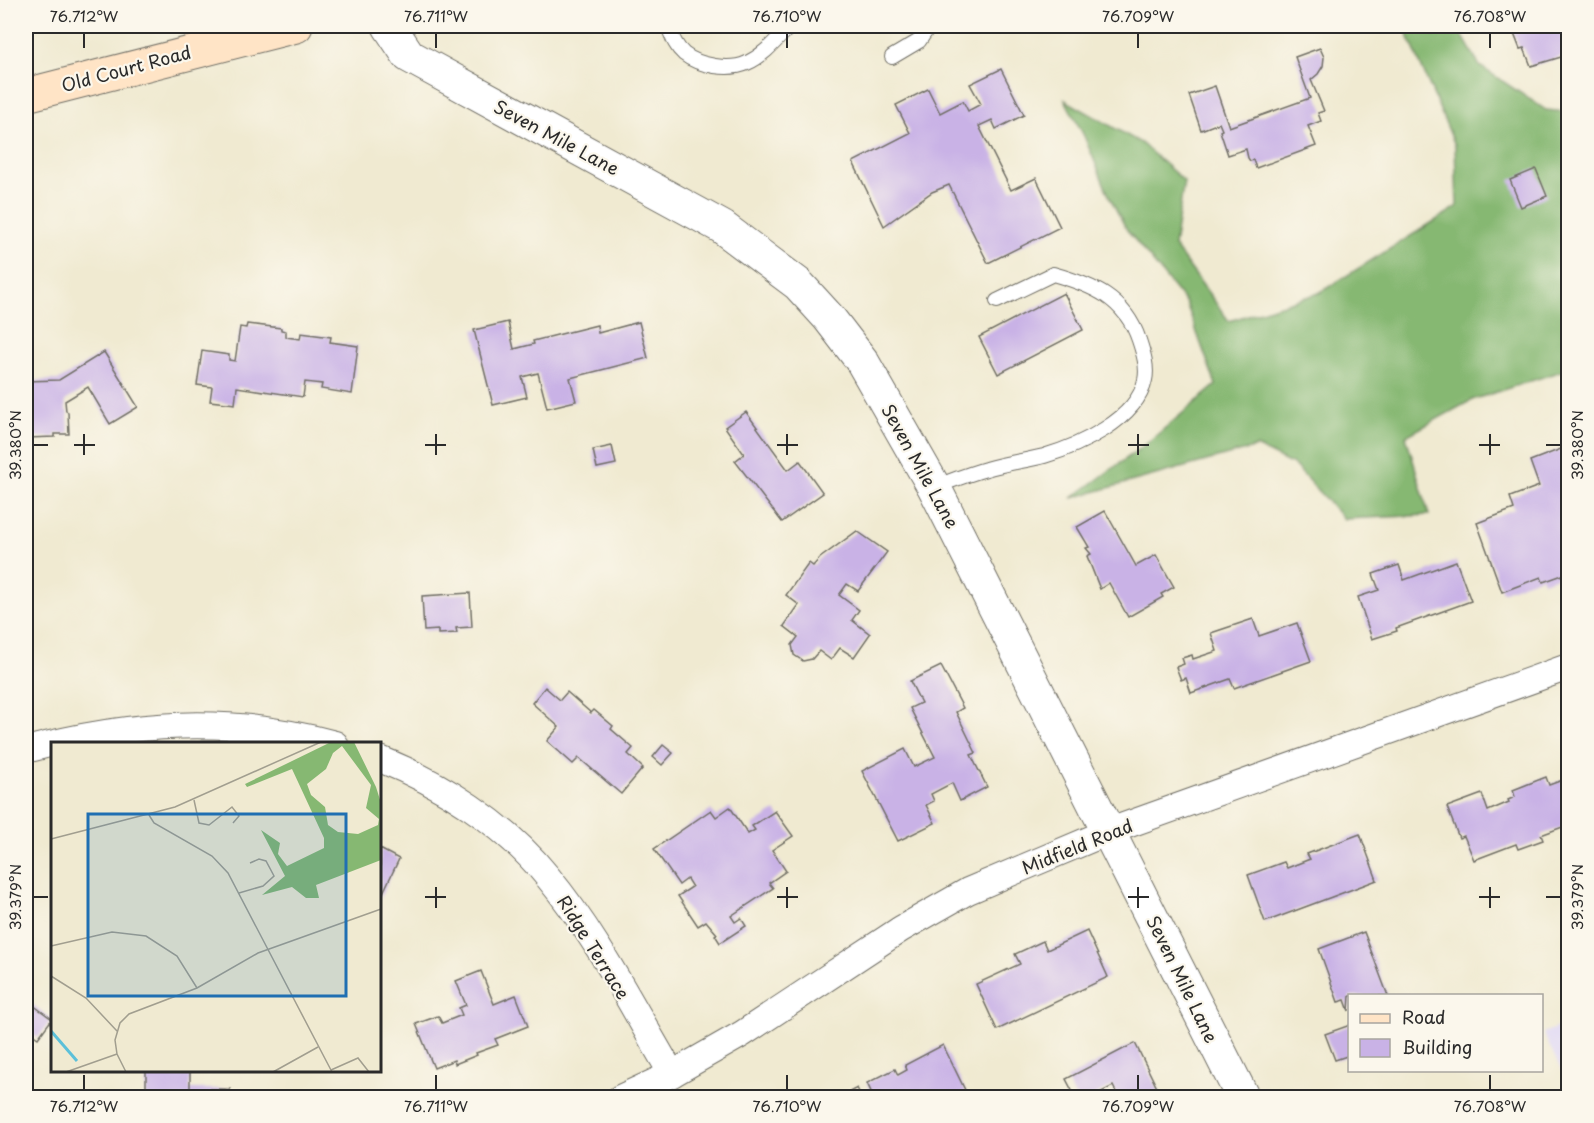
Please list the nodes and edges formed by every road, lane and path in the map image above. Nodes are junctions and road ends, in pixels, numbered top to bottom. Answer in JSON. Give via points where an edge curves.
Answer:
{"nodes":[{"id":1,"x":296,"y":26,"type":"edge"},
{"id":2,"x":389,"y":26,"type":"edge"},
{"id":3,"x":668,"y":26,"type":"edge"},
{"id":4,"x":790,"y":26,"type":"edge"},
{"id":5,"x":929,"y":26,"type":"edge"},
{"id":6,"x":892,"y":57,"type":"dead end"},
{"id":7,"x":26,"y":95,"type":"edge"},
{"id":8,"x":997,"y":301,"type":"dead end"},
{"id":9,"x":934,"y":487,"type":"junction"},
{"id":10,"x":1569,"y":666,"type":"edge"},
{"id":11,"x":57,"y":742,"type":"edge"},
{"id":12,"x":328,"y":742,"type":"edge"},
{"id":13,"x":51,"y":744,"type":"edge"},
{"id":14,"x":26,"y":750,"type":"edge"},
{"id":15,"x":381,"y":759,"type":"edge"},
{"id":16,"x":1110,"y":831,"type":"junction"},
{"id":17,"x":672,"y":1074,"type":"junction"},
{"id":18,"x":620,"y":1098,"type":"edge"},
{"id":19,"x":1243,"y":1098,"type":"edge"}],
"edges":[{"from":1,"to":7,"type":"main road","name":"Old Court Road"},
{"from":2,"to":9,"type":"street","name":"Seven Mile Lane","via":[[409,56],[722,227],[798,284],[862,361]]},
{"from":3,"to":4,"type":"lane","via":[[685,55],[723,67],[746,64],[764,53]]},
{"from":5,"to":6,"type":"lane","via":[[919,41]]},
{"from":8,"to":9,"type":"lane","via":[[1053,274],[1098,289],[1135,327],[1145,356],[1145,380],[1136,402],[1118,420],[1083,441]]},
{"from":9,"to":16,"type":"street","name":"Seven Mile Lane"},
{"from":10,"to":16,"type":"street","name":"Midfield Road"},
{"from":11,"to":12,"type":"street","via":[[145,726],[250,726]]},
{"from":13,"to":14,"type":"street"},
{"from":15,"to":17,"type":"street","name":"Ridge Terrace","via":[[456,798],[505,833],[546,874],[582,921]]},
{"from":16,"to":17,"type":"street","name":"Midfield Road","via":[[968,891]]},
{"from":16,"to":19,"type":"street","name":"Seven Mile Lane"},
{"from":17,"to":18,"type":"street","name":"Midfield Road"}]}
